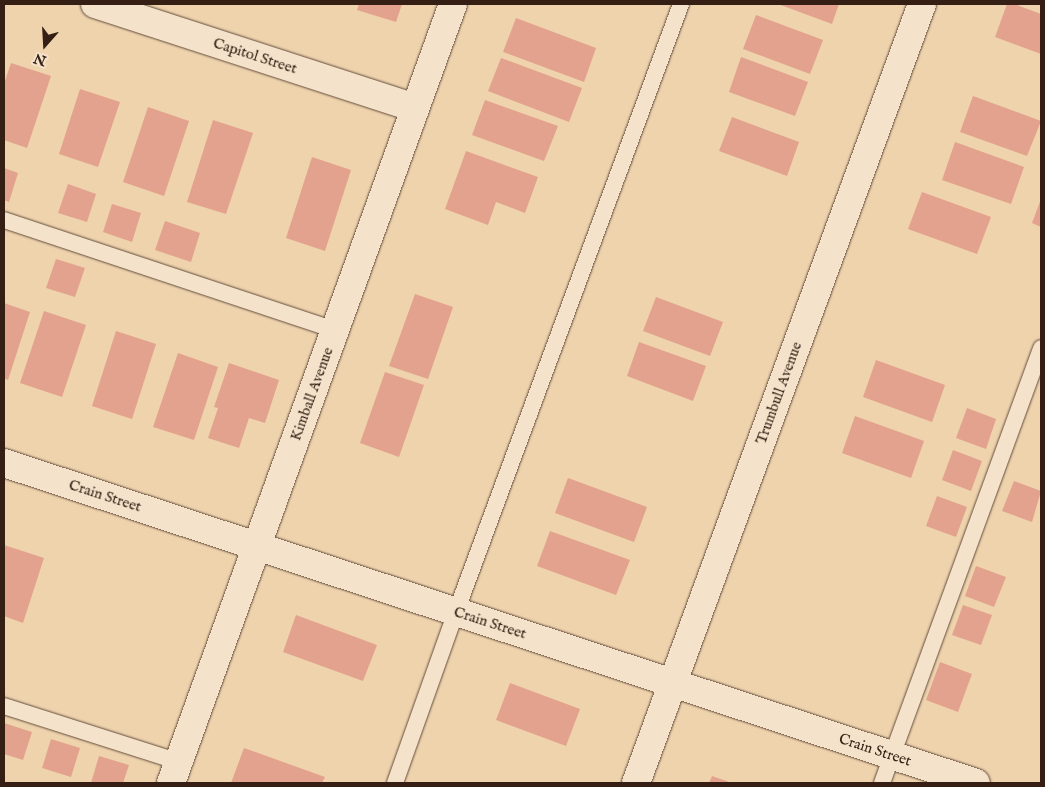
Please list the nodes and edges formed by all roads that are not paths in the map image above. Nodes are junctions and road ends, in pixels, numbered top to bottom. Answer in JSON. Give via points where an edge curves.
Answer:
{"nodes":[{"id":1,"x":95,"y":4,"type":"edge"},
{"id":2,"x":453,"y":4,"type":"edge"},
{"id":3,"x":681,"y":4,"type":"edge"},
{"id":4,"x":922,"y":4,"type":"edge"},
{"id":5,"x":415,"y":108,"type":"junction"},
{"id":6,"x":4,"y":220,"type":"edge"},
{"id":7,"x":335,"y":330,"type":"junction"},
{"id":8,"x":1041,"y":348,"type":"edge"},
{"id":9,"x":4,"y":463,"type":"edge"},
{"id":10,"x":256,"y":546,"type":"junction"},
{"id":11,"x":456,"y":612,"type":"junction"},
{"id":12,"x":673,"y":683,"type":"junction"},
{"id":13,"x":4,"y":706,"type":"edge"},
{"id":14,"x":892,"y":756,"type":"junction"},
{"id":15,"x":175,"y":772,"type":"edge"},
{"id":16,"x":395,"y":783,"type":"edge"},
{"id":17,"x":636,"y":783,"type":"edge"},
{"id":18,"x":882,"y":783,"type":"edge"},
{"id":19,"x":976,"y":783,"type":"edge"}],
"edges":[{"from":1,"to":5,"type":"street","name":"Capitol Street"},
{"from":2,"to":5,"type":"street","name":"Kimball Avenue"},
{"from":3,"to":11,"type":"lane"},
{"from":4,"to":12,"type":"street","name":"Trumbull Avenue"},
{"from":5,"to":7,"type":"street","name":"Kimball Avenue"},
{"from":6,"to":7,"type":"lane"},
{"from":7,"to":10,"type":"street","name":"Kimball Avenue"},
{"from":8,"to":14,"type":"lane"},
{"from":9,"to":10,"type":"street","name":"Crain Street"},
{"from":10,"to":11,"type":"street","name":"Crain Street"},
{"from":10,"to":15,"type":"street","name":"Kimball Avenue"},
{"from":11,"to":12,"type":"street","name":"Crain Street"},
{"from":11,"to":16,"type":"lane"},
{"from":12,"to":14,"type":"street","name":"Crain Street"},
{"from":12,"to":17,"type":"street","name":"Trumbull Avenue"},
{"from":13,"to":15,"type":"lane"},
{"from":14,"to":18,"type":"lane"},
{"from":14,"to":19,"type":"street","name":"Crain Street"}]}
